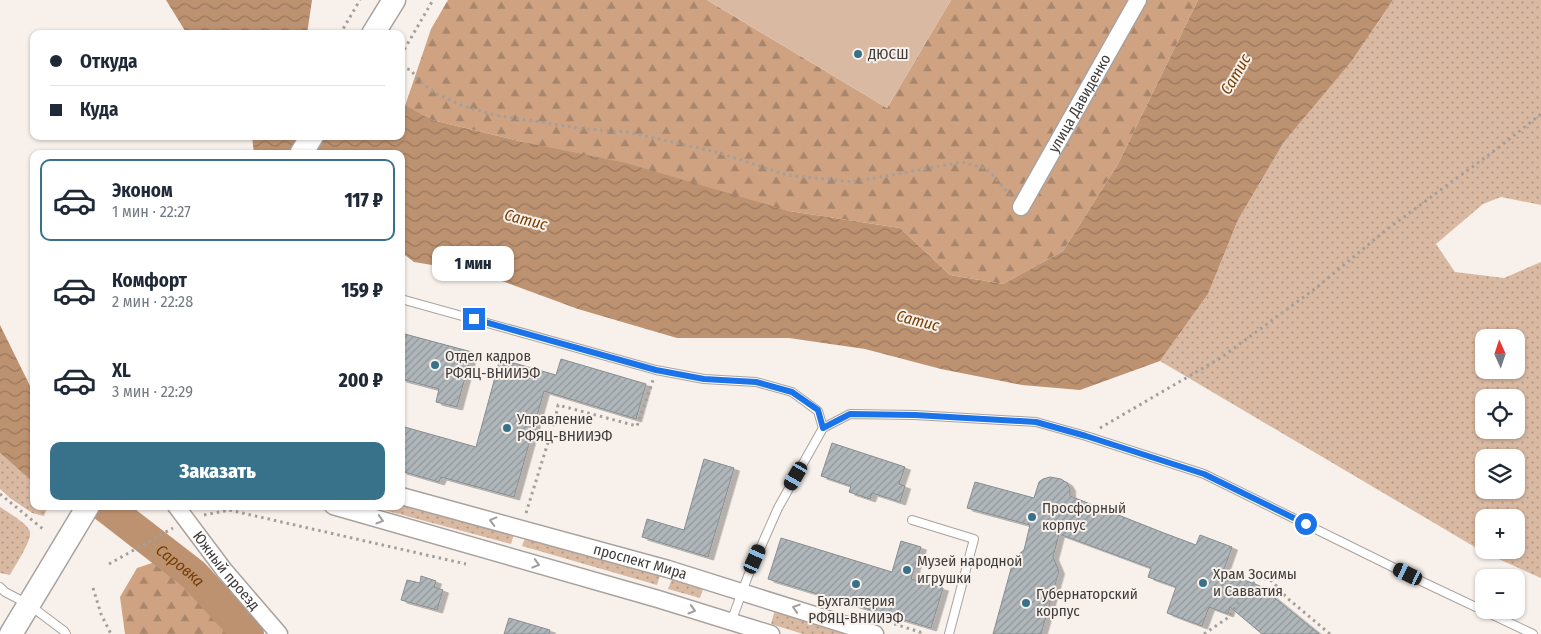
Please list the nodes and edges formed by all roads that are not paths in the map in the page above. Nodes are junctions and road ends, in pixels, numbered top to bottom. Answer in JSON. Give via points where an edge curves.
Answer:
{"nodes":[{"id":1,"x":394,"y":0,"type":"edge"},
{"id":2,"x":1138,"y":0,"type":"edge"},
{"id":3,"x":375,"y":30,"type":"edge"},
{"id":4,"x":1020,"y":207,"type":"road end"},
{"id":5,"x":405,"y":300,"type":"edge"},
{"id":6,"x":823,"y":428,"type":"junction"},
{"id":7,"x":405,"y":497,"type":"edge"},
{"id":8,"x":86,"y":510,"type":"edge"},
{"id":9,"x":347,"y":510,"type":"edge"},
{"id":10,"x":181,"y":513,"type":"edge"},
{"id":11,"x":912,"y":520,"type":"dead end"},
{"id":12,"x":0,"y":587,"type":"edge"},
{"id":13,"x":742,"y":591,"type":"junction"},
{"id":14,"x":28,"y":604,"type":"junction"},
{"id":15,"x":731,"y":622,"type":"junction"},
{"id":16,"x":11,"y":634,"type":"edge"},
{"id":17,"x":66,"y":634,"type":"edge"},
{"id":18,"x":279,"y":634,"type":"edge"},
{"id":19,"x":771,"y":634,"type":"edge"},
{"id":20,"x":875,"y":634,"type":"edge"},
{"id":21,"x":949,"y":634,"type":"edge"},
{"id":22,"x":1533,"y":634,"type":"edge"}],
"edges":[{"from":1,"to":3,"type":"main road"},
{"from":2,"to":4,"type":"street","name":"улица Давиденко"},
{"from":5,"to":6,"type":"lane","via":[[656,370],[704,379],[756,382],[792,392],[818,410]]},
{"from":6,"to":13,"type":"lane","via":[[778,508]]},
{"from":6,"to":22,"type":"lane","via":[[850,414],[915,415],[1036,422],[1086,436],[1204,474]]},
{"from":13,"to":7,"type":"street","name":"проспект Мира","one_way":true},
{"from":8,"to":14,"type":"main road"},
{"from":9,"to":15,"type":"street","one_way":true},
{"from":10,"to":18,"type":"street","name":"Южный проезд"},
{"from":11,"to":21,"type":"lane","via":[[974,539]]},
{"from":12,"to":14,"type":"lane"},
{"from":13,"to":15,"type":"lane"},
{"from":20,"to":13,"type":"street","name":"проспект Мира","one_way":true},
{"from":14,"to":16,"type":"main road"},
{"from":14,"to":17,"type":"lane"},
{"from":15,"to":19,"type":"street"}]}
